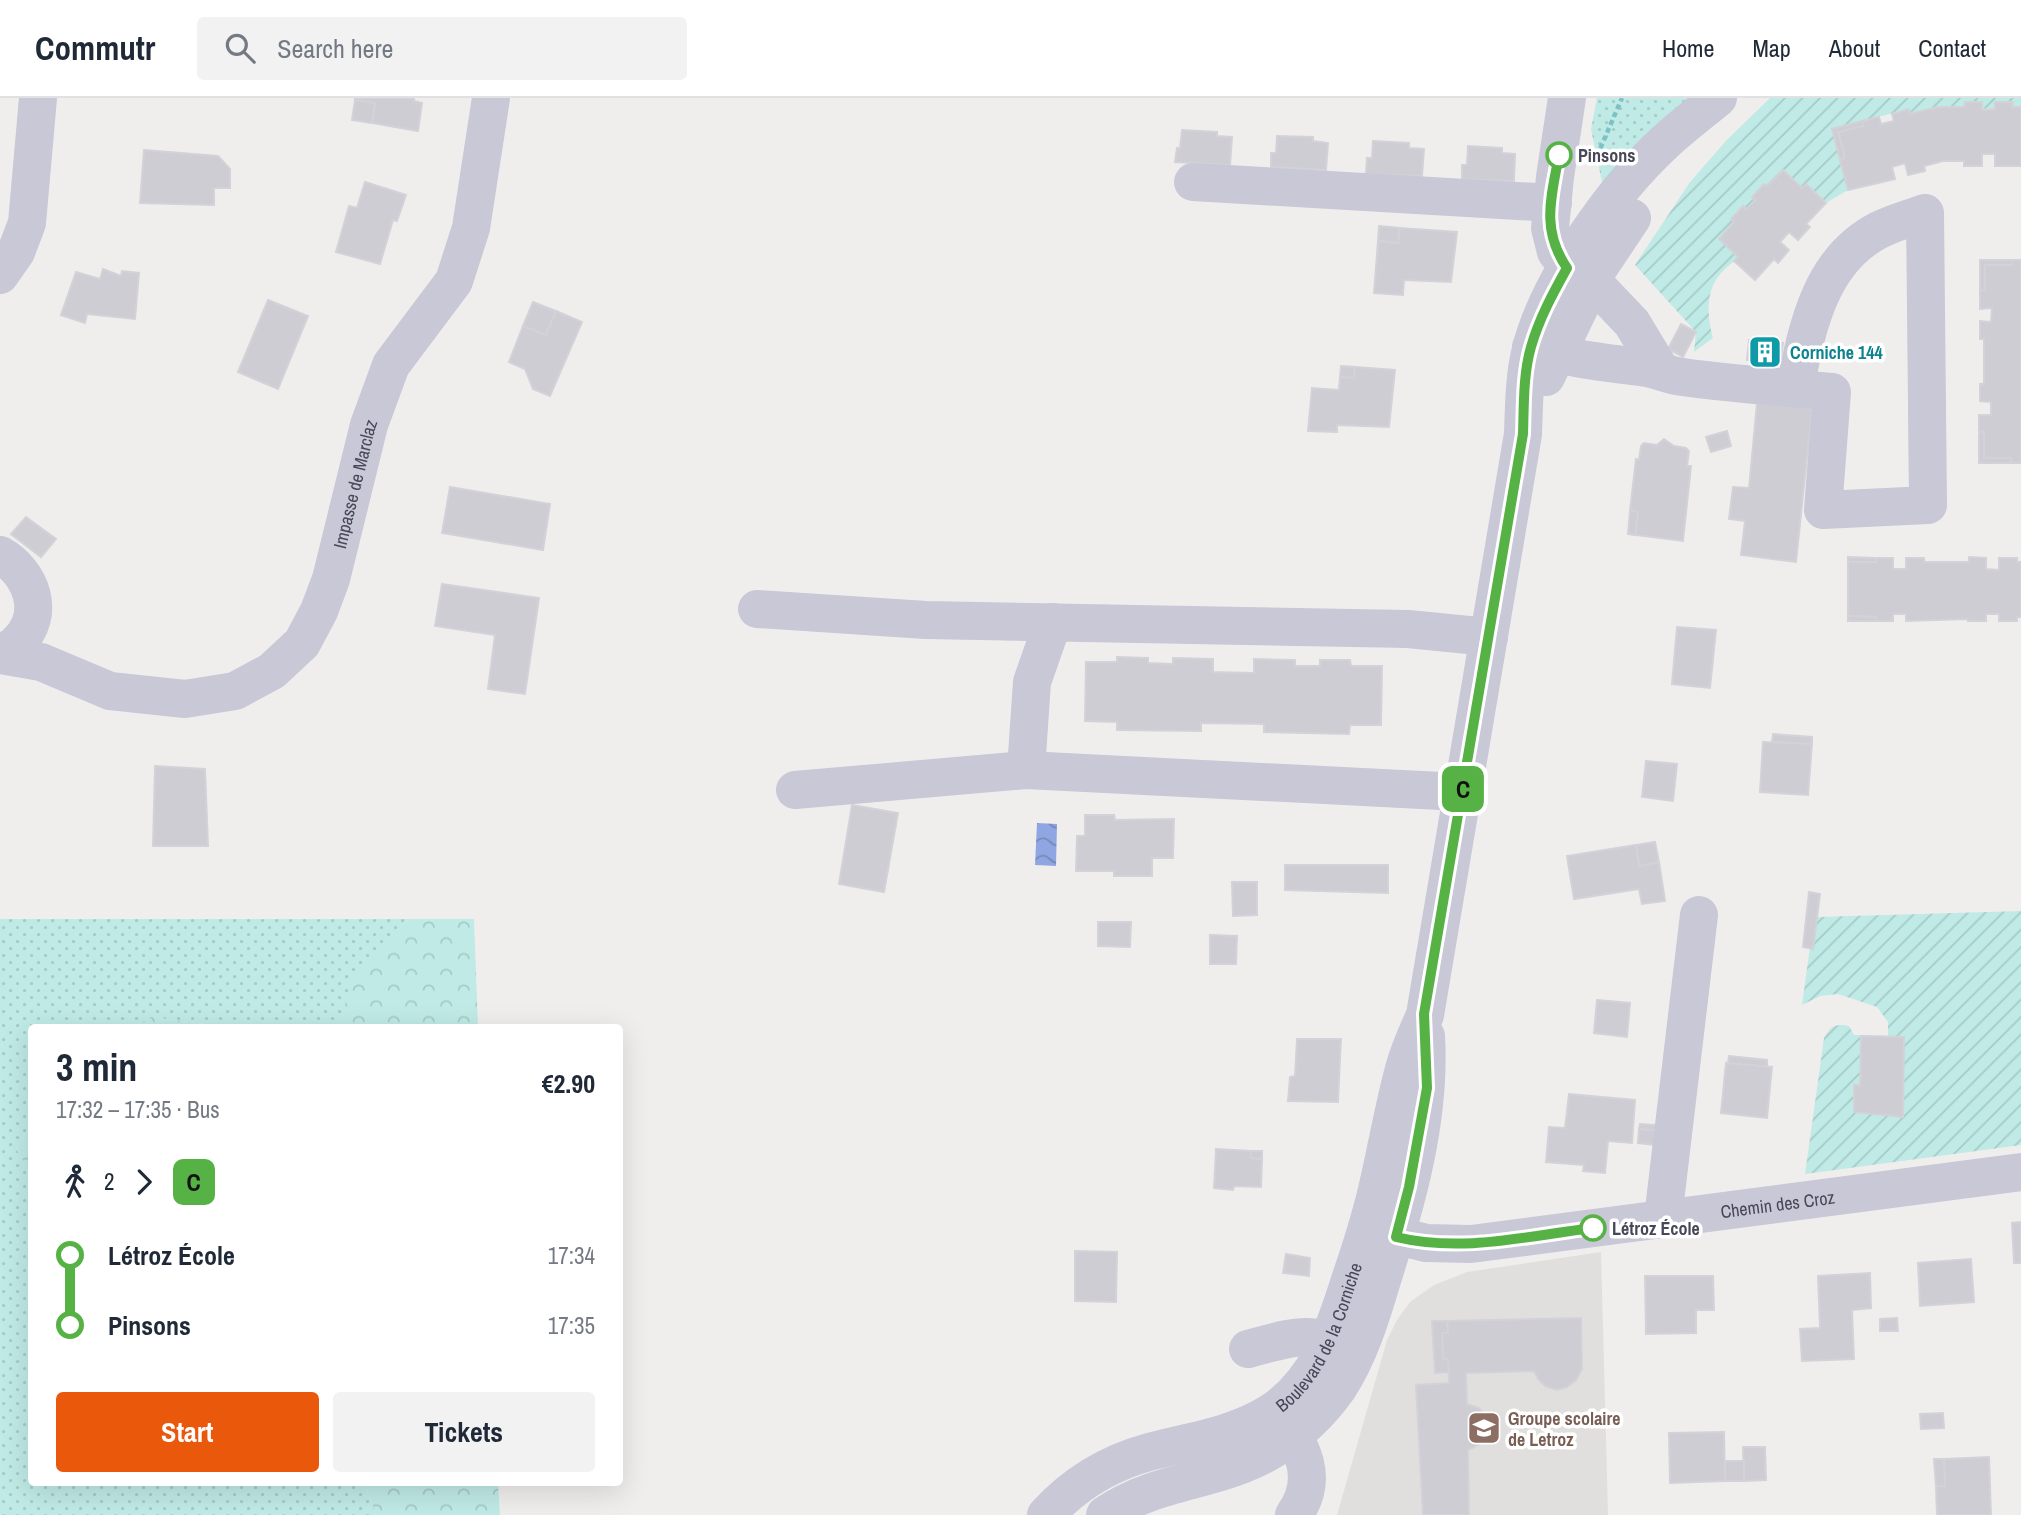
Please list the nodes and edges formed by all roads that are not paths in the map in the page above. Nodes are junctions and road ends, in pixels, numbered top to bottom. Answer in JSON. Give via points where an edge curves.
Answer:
{"nodes":[{"id":1,"x":38,"y":98,"type":"edge"},
{"id":2,"x":491,"y":98,"type":"edge"},
{"id":3,"x":1567,"y":98,"type":"edge"},
{"id":4,"x":1718,"y":98,"type":"edge"},
{"id":5,"x":1728,"y":98,"type":"edge"},
{"id":6,"x":1193,"y":182,"type":"dead end"},
{"id":7,"x":1553,"y":203,"type":"junction"},
{"id":8,"x":1589,"y":265,"type":"junction"},
{"id":9,"x":0,"y":275,"type":"edge"},
{"id":10,"x":1543,"y":351,"type":"junction"},
{"id":11,"x":1661,"y":371,"type":"junction"},
{"id":12,"x":1795,"y":388,"type":"junction"},
{"id":13,"x":0,"y":555,"type":"edge"},
{"id":14,"x":757,"y":609,"type":"dead end"},
{"id":15,"x":33,"y":611,"type":"junction"},
{"id":16,"x":1053,"y":622,"type":"junction"},
{"id":17,"x":1489,"y":637,"type":"junction"},
{"id":18,"x":0,"y":655,"type":"edge"},
{"id":19,"x":75,"y":674,"type":"junction"},
{"id":20,"x":1026,"y":770,"type":"junction"},
{"id":21,"x":795,"y":790,"type":"dead end"},
{"id":22,"x":1462,"y":795,"type":"junction"},
{"id":23,"x":1699,"y":915,"type":"dead end"},
{"id":24,"x":2021,"y":1172,"type":"edge"},
{"id":25,"x":1663,"y":1217,"type":"junction"},
{"id":26,"x":1382,"y":1232,"type":"junction"},
{"id":27,"x":1345,"y":1344,"type":"junction"},
{"id":28,"x":1248,"y":1349,"type":"dead end"},
{"id":29,"x":1284,"y":1422,"type":"junction"},
{"id":30,"x":1174,"y":1482,"type":"edge"},
{"id":31,"x":1046,"y":1515,"type":"edge"},
{"id":32,"x":1105,"y":1515,"type":"edge"},
{"id":33,"x":1294,"y":1515,"type":"edge"}],
"edges":[{"from":1,"to":9,"type":"street","via":[[27,223],[16,252]]},
{"from":2,"to":19,"type":"street","name":"Impasse de Marclaz","via":[[471,228],[454,281],[391,365],[369,425],[331,579],[302,643],[272,671],[235,691],[185,699],[110,691]]},
{"from":3,"to":7,"type":"street"},
{"from":4,"to":8,"type":"street","name":"Boulevard de la Corniche","via":[[1639,169]]},
{"from":5,"to":8,"type":"street","name":"Boulevard de la Corniche"},
{"from":6,"to":7,"type":"street"},
{"from":7,"to":8,"type":"street","via":[[1549,219],[1552,242]]},
{"from":8,"to":10,"type":"street","name":"Boulevard de la Corniche","via":[[1545,309]]},
{"from":8,"to":11,"type":"street"},
{"from":10,"to":11,"type":"street"},
{"from":10,"to":17,"type":"street","name":"Boulevard de la Corniche","via":[[1527,367],[1523,434]]},
{"from":11,"to":12,"type":"street"},
{"from":12,"to":12,"type":"street","via":[[1832,391],[1823,510],[1928,505],[1925,213],[1879,230],[1851,249],[1831,274],[1815,304]]},
{"from":13,"to":15,"type":"street","name":"Impasse de Marclaz","via":[[26,577]]},
{"from":14,"to":16,"type":"street","via":[[926,620]]},
{"from":15,"to":18,"type":"street","name":"Impasse de Marclaz","via":[[19,642]]},
{"from":15,"to":19,"type":"street","name":"Impasse de Marclaz","via":[[52,647]]},
{"from":16,"to":17,"type":"street","via":[[1408,629]]},
{"from":16,"to":20,"type":"street","via":[[1032,682]]},
{"from":17,"to":22,"type":"street","name":"Boulevard de la Corniche"},
{"from":18,"to":19,"type":"street","name":"Impasse de Marclaz"},
{"from":20,"to":21,"type":"street"},
{"from":20,"to":22,"type":"street"},
{"from":22,"to":26,"type":"street","name":"Boulevard de la Corniche","via":[[1424,1014],[1402,1076]]},
{"from":23,"to":25,"type":"street"},
{"from":24,"to":25,"type":"street","name":"Chemin des Croz"},
{"from":25,"to":26,"type":"street","name":"Chemin des Croz","via":[[1471,1244],[1443,1245]]},
{"from":26,"to":27,"type":"street","name":"Boulevard de la Corniche"},
{"from":27,"to":28,"type":"street","via":[[1307,1336]]},
{"from":27,"to":29,"type":"street","name":"Boulevard de la Corniche","via":[[1338,1388],[1324,1406]]},
{"from":29,"to":30,"type":"street","name":"Boulevard de la Corniche","via":[[1273,1449],[1233,1469]]},
{"from":29,"to":33,"type":"street","via":[[1305,1460],[1307,1476],[1301,1506]]},
{"from":30,"to":31,"type":"street","name":"Boulevard de la Corniche","via":[[1125,1460],[1083,1482]]},
{"from":30,"to":32,"type":"street","name":"Boulevard de la Corniche"}]}
